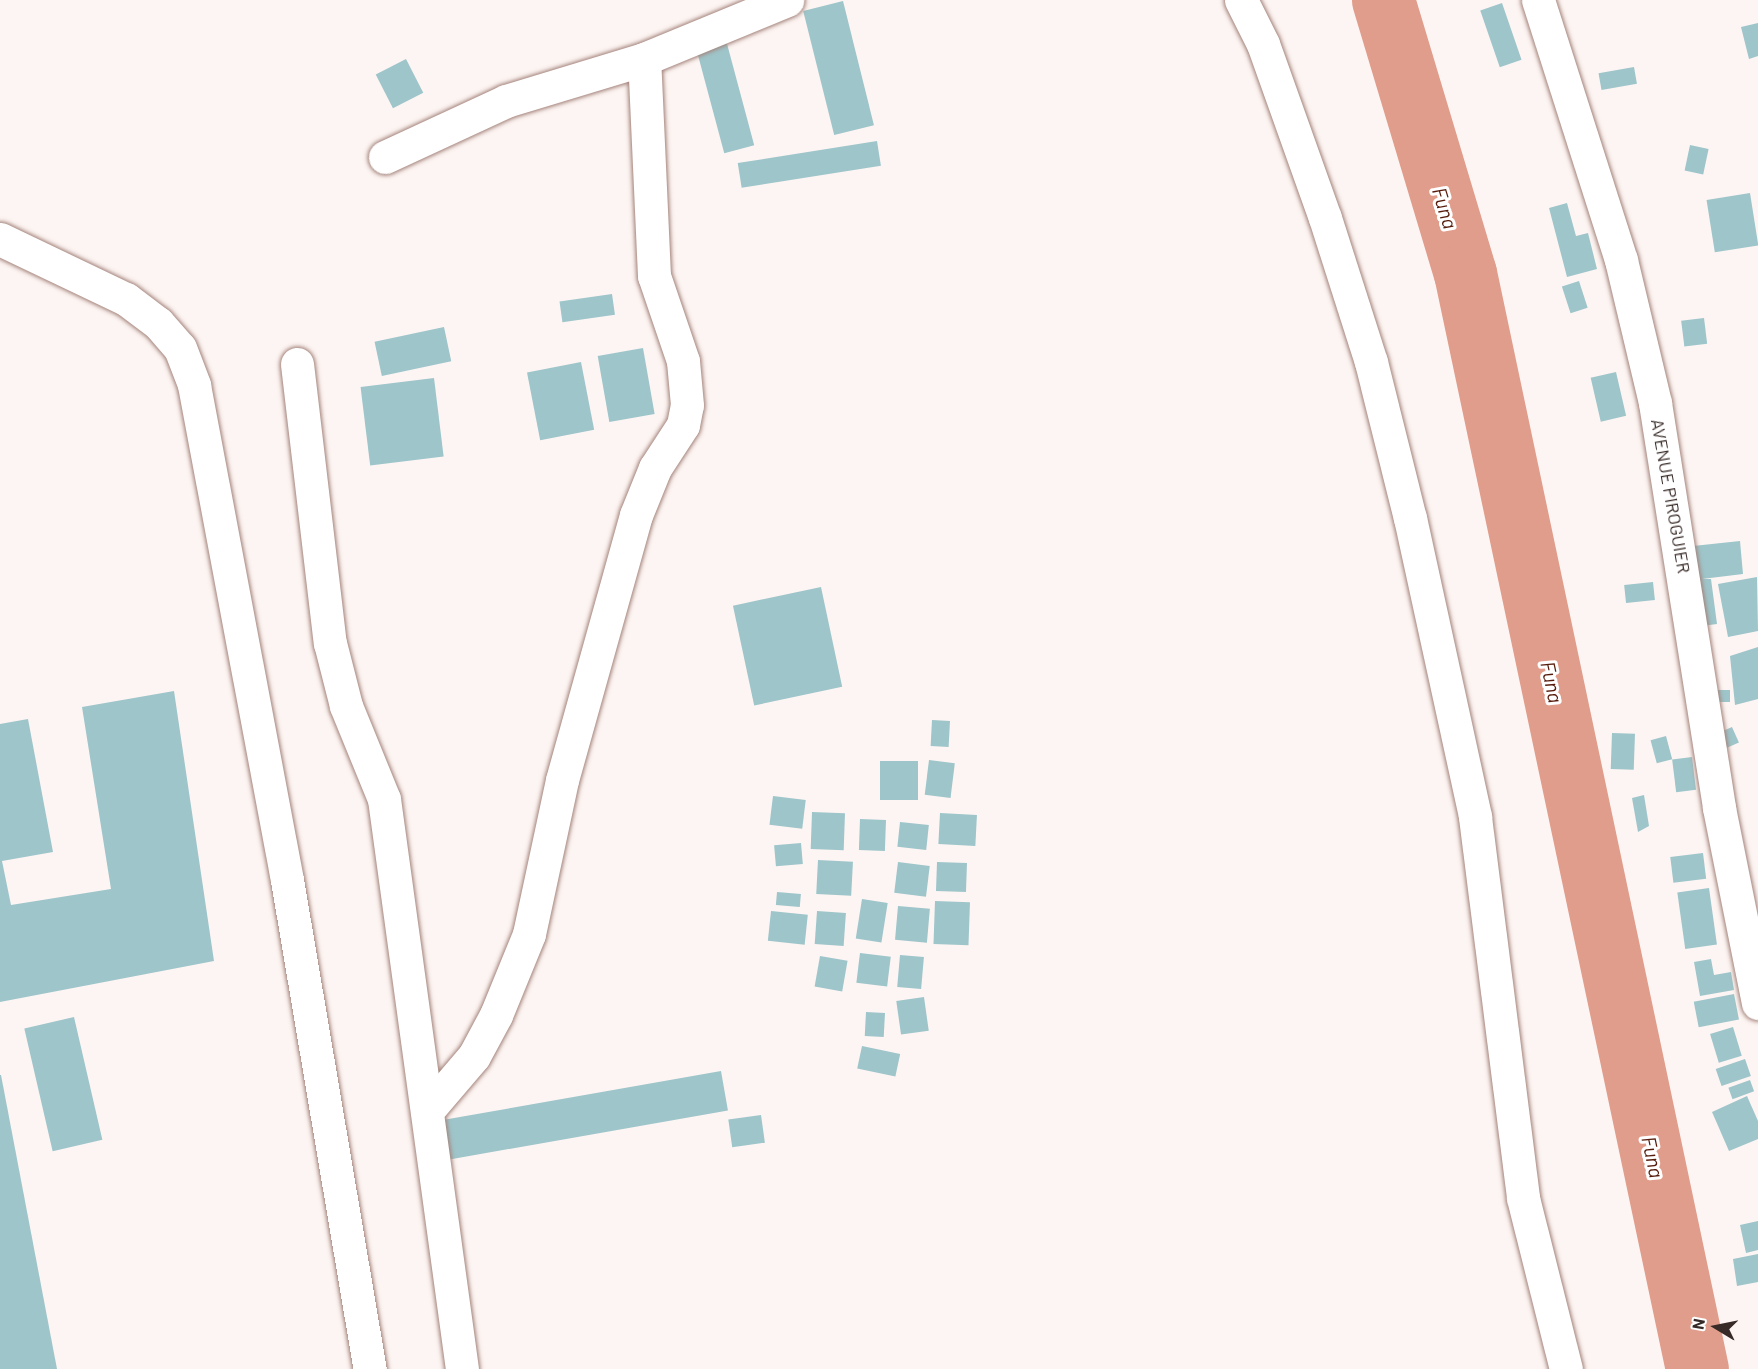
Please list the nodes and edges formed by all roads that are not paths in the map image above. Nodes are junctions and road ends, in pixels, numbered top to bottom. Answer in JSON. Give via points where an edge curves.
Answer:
{"nodes":[{"id":1,"x":787,"y":0,"type":"edge"},
{"id":2,"x":1241,"y":0,"type":"edge"},
{"id":3,"x":1538,"y":0,"type":"edge"},
{"id":4,"x":644,"y":59,"type":"junction"},
{"id":5,"x":385,"y":157,"type":"dead end"},
{"id":6,"x":0,"y":239,"type":"edge"},
{"id":7,"x":297,"y":364,"type":"dead end"},
{"id":8,"x":1758,"y":1003,"type":"edge"},
{"id":9,"x":427,"y":1111,"type":"junction"},
{"id":10,"x":370,"y":1369,"type":"edge"},
{"id":11,"x":462,"y":1369,"type":"edge"},
{"id":12,"x":1566,"y":1369,"type":"edge"}],
"edges":[{"from":1,"to":4,"type":"street"},
{"from":2,"to":12,"type":"street","via":[[1263,44],[1371,362],[1410,518],[1474,817],[1523,1198]]},
{"from":3,"to":8,"type":"street","name":"AVENUE PIROGUIER","via":[[1621,260],[1655,403],[1719,808]]},
{"from":4,"to":5,"type":"street","via":[[506,101]]},
{"from":4,"to":9,"type":"street","via":[[654,276],[683,361],[687,405],[683,425],[655,468],[636,515],[562,780],[529,934],[496,1015],[474,1056]]},
{"from":6,"to":10,"type":"street","via":[[126,299],[158,323],[180,348],[194,385],[287,880]]},
{"from":7,"to":9,"type":"street","via":[[330,643],[346,706],[384,800]]},
{"from":9,"to":11,"type":"street"}]}
